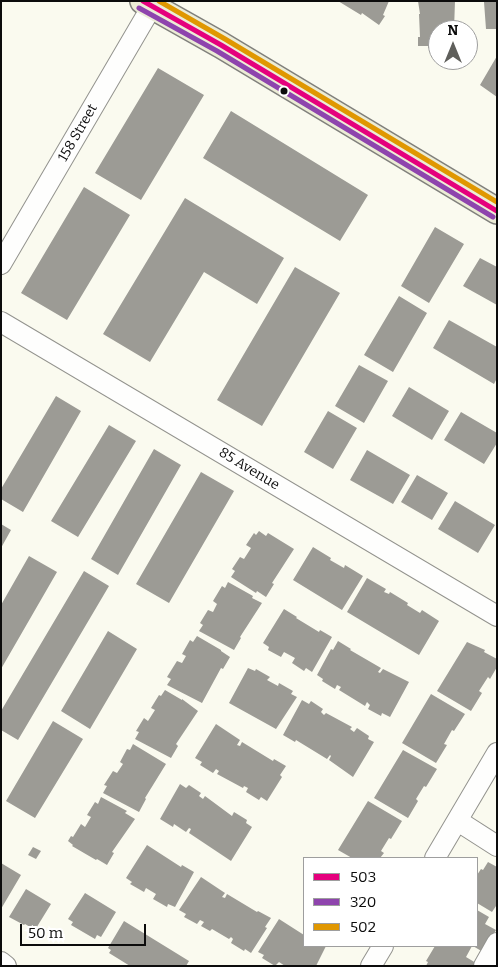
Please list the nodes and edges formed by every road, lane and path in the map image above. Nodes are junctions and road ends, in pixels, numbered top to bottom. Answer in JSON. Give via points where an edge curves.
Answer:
{"nodes":[{"id":1,"x":150,"y":3,"type":"edge"},
{"id":2,"x":492,"y":207,"type":"edge"},
{"id":3,"x":1,"y":264,"type":"edge"},
{"id":4,"x":1,"y":322,"type":"edge"},
{"id":5,"x":497,"y":616,"type":"edge"},
{"id":6,"x":497,"y":753,"type":"edge"},
{"id":7,"x":458,"y":821,"type":"junction"},
{"id":8,"x":497,"y":846,"type":"edge"},
{"id":9,"x":437,"y":857,"type":"edge"},
{"id":10,"x":497,"y":944,"type":"edge"},
{"id":11,"x":382,"y":947,"type":"edge"},
{"id":12,"x":1,"y":962,"type":"edge"},
{"id":13,"x":372,"y":965,"type":"edge"},
{"id":14,"x":6,"y":966,"type":"edge"},
{"id":15,"x":484,"y":966,"type":"edge"}],
"edges":[{"from":1,"to":2,"type":"main road"},
{"from":1,"to":3,"type":"street","name":"158 Street"},
{"from":4,"to":5,"type":"street","name":"85 Avenue"},
{"from":6,"to":7,"type":"street"},
{"from":7,"to":8,"type":"street"},
{"from":7,"to":9,"type":"street"},
{"from":10,"to":15,"type":"street"},
{"from":11,"to":13,"type":"street"},
{"from":12,"to":14,"type":"street"}]}
